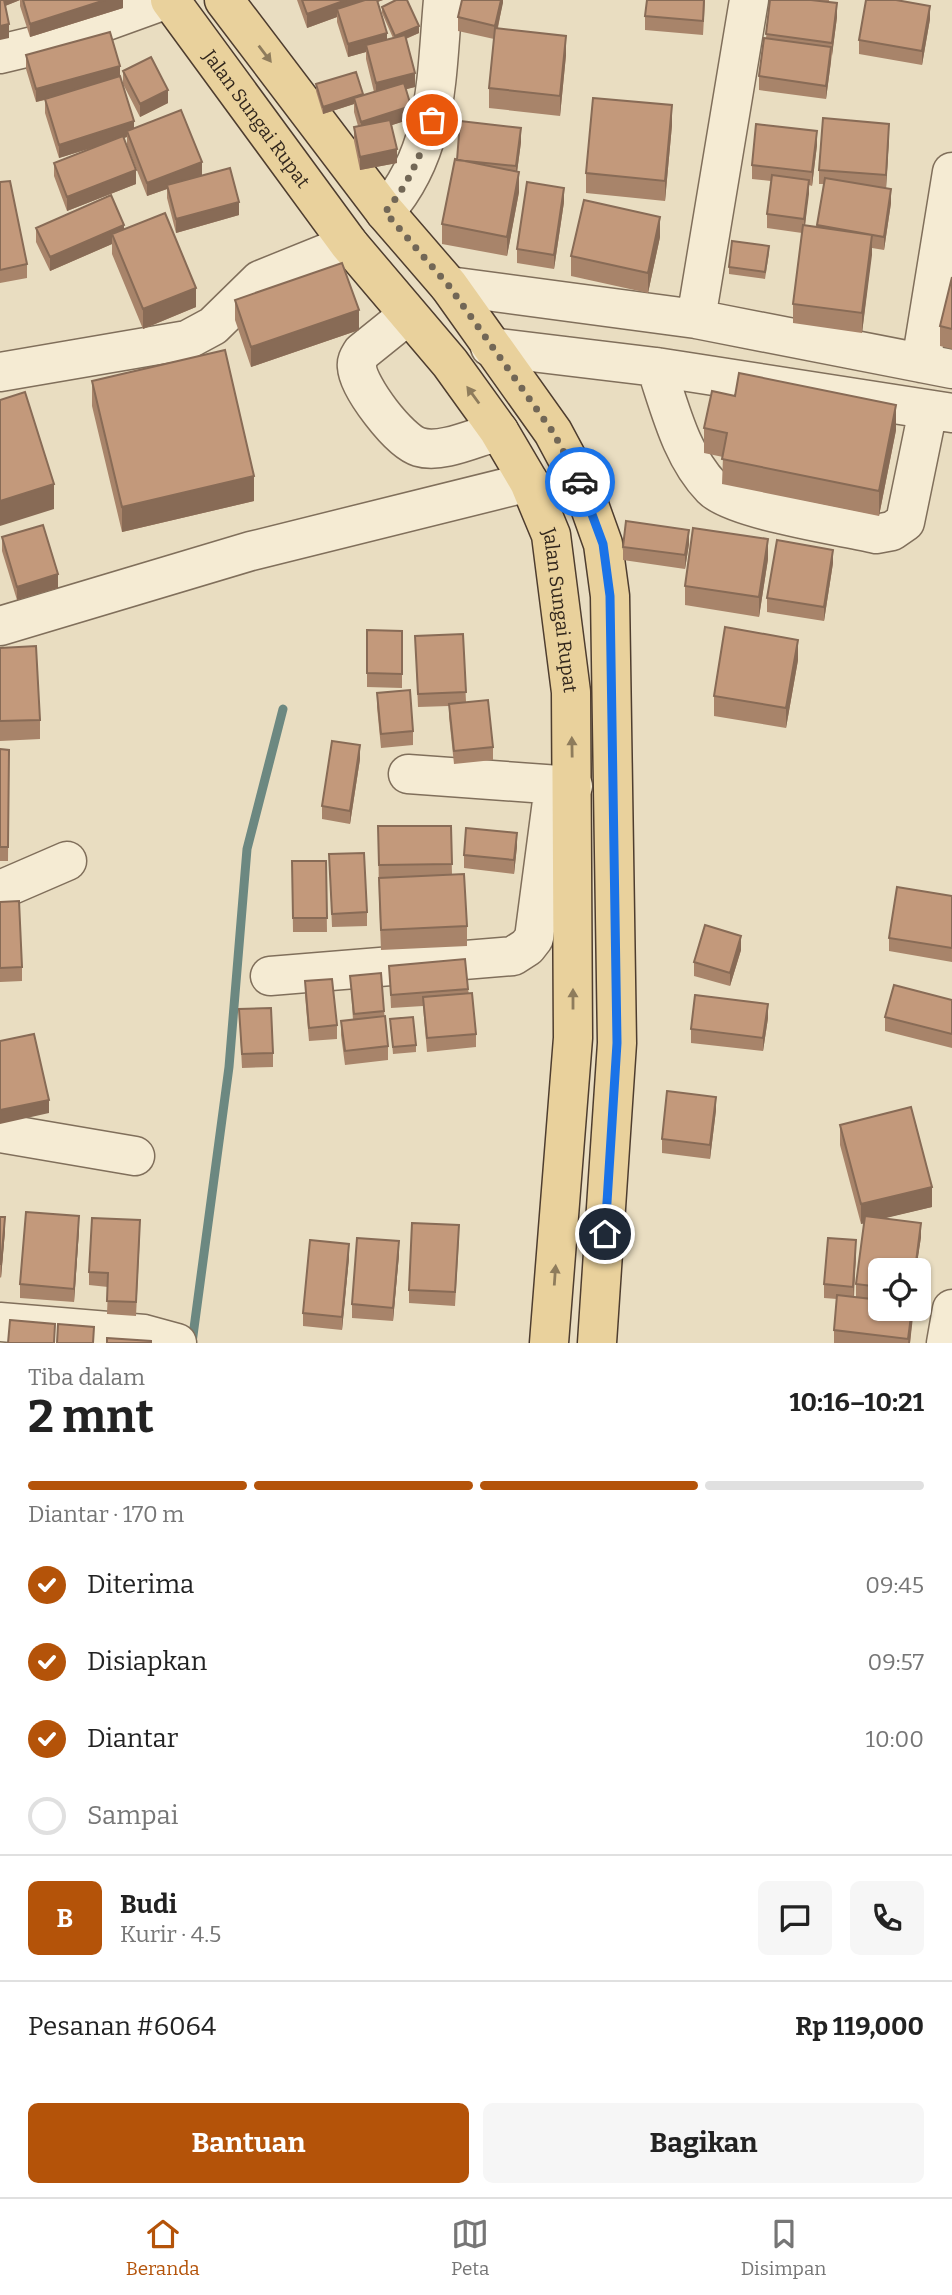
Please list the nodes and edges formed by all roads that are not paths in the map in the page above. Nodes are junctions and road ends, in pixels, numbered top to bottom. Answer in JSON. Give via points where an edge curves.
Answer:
{"nodes":[{"id":1,"x":168,"y":0,"type":"edge"},
{"id":2,"x":224,"y":0,"type":"edge"},
{"id":3,"x":443,"y":0,"type":"edge"},
{"id":4,"x":749,"y":0,"type":"edge"},
{"id":5,"x":0,"y":54,"type":"edge"},
{"id":6,"x":952,"y":172,"type":"edge"},
{"id":7,"x":385,"y":212,"type":"junction"},
{"id":8,"x":349,"y":244,"type":"junction"},
{"id":9,"x":449,"y":286,"type":"junction"},
{"id":10,"x":408,"y":315,"type":"junction"},
{"id":11,"x":696,"y":320,"type":"junction"},
{"id":12,"x":490,"y":347,"type":"junction"},
{"id":13,"x":936,"y":366,"type":"edge"},
{"id":14,"x":656,"y":367,"type":"junction"},
{"id":15,"x":0,"y":372,"type":"edge"},
{"id":16,"x":940,"y":411,"type":"edge"},
{"id":17,"x":499,"y":431,"type":"junction"},
{"id":18,"x":529,"y":482,"type":"junction"},
{"id":19,"x":0,"y":626,"type":"edge"},
{"id":20,"x":408,"y":774,"type":"dead end"},
{"id":21,"x":563,"y":786,"type":"junction"},
{"id":22,"x":67,"y":861,"type":"dead end"},
{"id":23,"x":0,"y":890,"type":"edge"},
{"id":24,"x":270,"y":976,"type":"dead end"},
{"id":25,"x":573,"y":1038,"type":"junction"},
{"id":26,"x":617,"y":1043,"type":"junction"},
{"id":27,"x":0,"y":1133,"type":"edge"},
{"id":28,"x":135,"y":1156,"type":"dead end"},
{"id":29,"x":952,"y":1309,"type":"edge"},
{"id":30,"x":0,"y":1322,"type":"edge"},
{"id":31,"x":161,"y":1338,"type":"edge"},
{"id":32,"x":550,"y":1343,"type":"edge"},
{"id":33,"x":597,"y":1343,"type":"edge"},
{"id":34,"x":946,"y":1343,"type":"edge"}],
"edges":[{"from":1,"to":5,"type":"street","via":[[46,43]]},
{"from":1,"to":8,"type":"main road","name":"Jalan Sungai Rupat"},
{"from":2,"to":7,"type":"main road","one_way":true},
{"from":3,"to":7,"type":"street","via":[[432,120],[414,170]]},
{"from":4,"to":11,"type":"street"},
{"from":6,"to":13,"type":"street"},
{"from":7,"to":9,"type":"main road"},
{"from":8,"to":10,"type":"main road","name":"Jalan Sungai Rupat"},
{"from":8,"to":15,"type":"street","via":[[260,280],[213,326],[187,340]]},
{"from":9,"to":11,"type":"street"},
{"from":9,"to":12,"type":"main road"},
{"from":17,"to":10,"type":"main road","name":"Jalan Sungai Rupat","one_way":true},
{"from":10,"to":17,"type":"street","via":[[357,360],[358,372],[385,419],[401,437],[420,448],[441,448]]},
{"from":11,"to":13,"type":"street"},
{"from":12,"to":14,"type":"street"},
{"from":12,"to":26,"type":"main road","via":[[553,432],[583,488],[603,544],[610,596]]},
{"from":14,"to":16,"type":"street"},
{"from":14,"to":16,"type":"street","via":[[677,432],[714,490],[751,505],[876,534],[900,527],[910,512]]},
{"from":17,"to":18,"type":"main road","name":"Jalan Sungai Rupat"},
{"from":18,"to":19,"type":"street","via":[[251,551]]},
{"from":21,"to":18,"type":"main road","name":"Jalan Sungai Rupat","one_way":true,"via":[[571,692],[562,607],[551,535]]},
{"from":20,"to":21,"type":"street"},
{"from":21,"to":24,"type":"street","via":[[534,938],[521,952]]},
{"from":25,"to":21,"type":"main road","name":"Jalan Sungai Rupat","one_way":true},
{"from":22,"to":23,"type":"street"},
{"from":25,"to":26,"type":"main road"},
{"from":32,"to":25,"type":"main road","name":"Jalan Sungai Rupat","one_way":true},
{"from":26,"to":33,"type":"main road"},
{"from":27,"to":28,"type":"street"},
{"from":29,"to":34,"type":"street"},
{"from":30,"to":31,"type":"street"}]}
